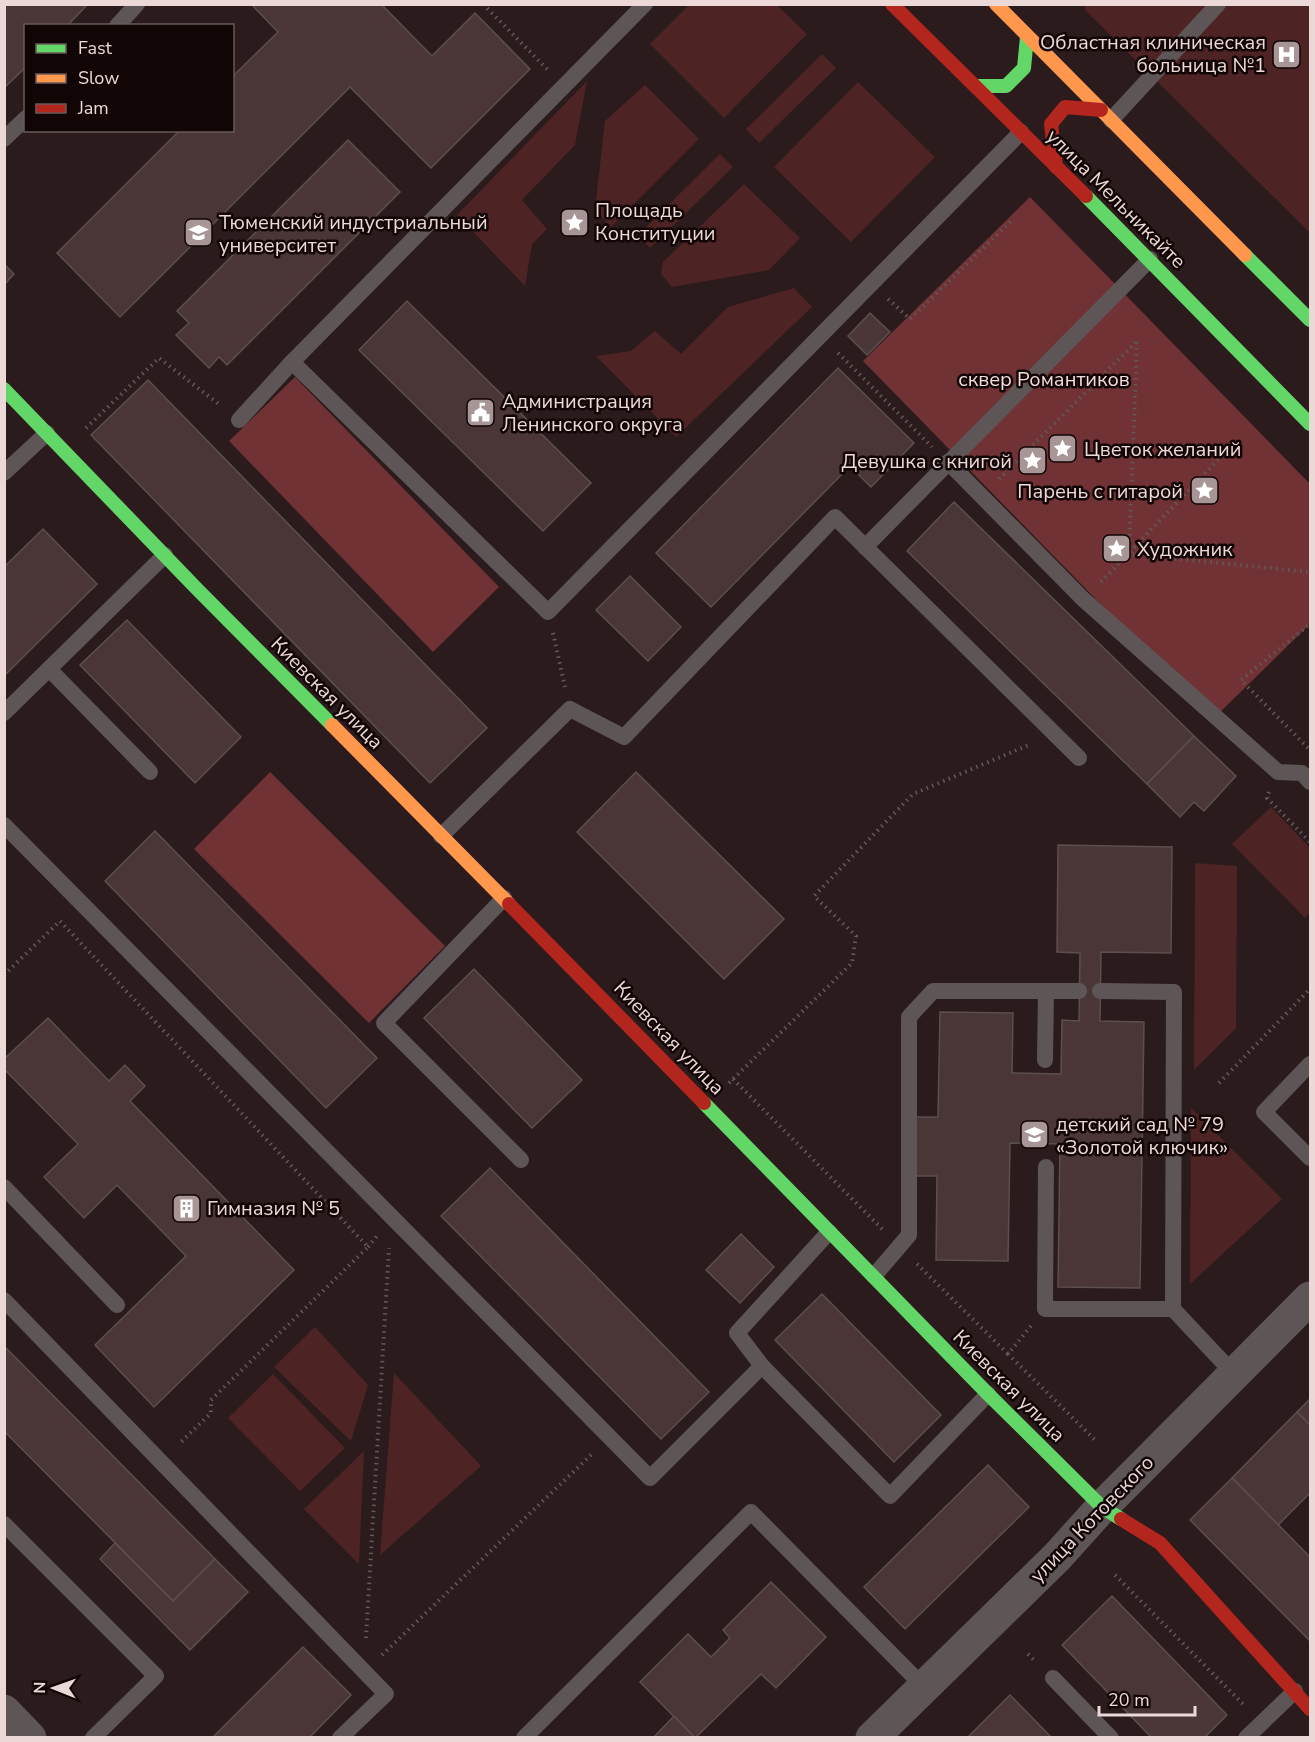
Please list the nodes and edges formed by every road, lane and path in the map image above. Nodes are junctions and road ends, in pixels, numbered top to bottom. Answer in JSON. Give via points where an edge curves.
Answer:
{"nodes":[{"id":1,"x":137,"y":4,"type":"edge"},
{"id":2,"x":483,"y":4,"type":"edge"},
{"id":3,"x":645,"y":4,"type":"edge"},
{"id":4,"x":892,"y":4,"type":"edge"},
{"id":5,"x":996,"y":4,"type":"edge"},
{"id":6,"x":1218,"y":4,"type":"edge"},
{"id":7,"x":119,"y":24,"type":"edge"},
{"id":8,"x":1027,"y":37,"type":"junction"},
{"id":9,"x":565,"y":86,"type":"junction"},
{"id":10,"x":976,"y":86,"type":"junction"},
{"id":11,"x":1106,"y":115,"type":"junction"},
{"id":12,"x":24,"y":120,"type":"edge"},
{"id":13,"x":1021,"y":132,"type":"junction"},
{"id":14,"x":4,"y":140,"type":"edge"},
{"id":15,"x":1056,"y":167,"type":"junction"},
{"id":16,"x":1012,"y":220,"type":"dead end"},
{"id":17,"x":1150,"y":259,"type":"junction"},
{"id":18,"x":882,"y":294,"type":"dead end"},
{"id":19,"x":1311,"y":320,"type":"edge"},
{"id":20,"x":821,"y":336,"type":"junction"},
{"id":21,"x":292,"y":362,"type":"junction"},
{"id":22,"x":4,"y":388,"type":"edge"},
{"id":23,"x":239,"y":420,"type":"joint"},
{"id":24,"x":1311,"y":424,"type":"edge"},
{"id":25,"x":46,"y":433,"type":"junction"},
{"id":26,"x":1232,"y":446,"type":"dead end"},
{"id":27,"x":64,"y":450,"type":"junction"},
{"id":28,"x":948,"y":462,"type":"junction"},
{"id":29,"x":4,"y":473,"type":"edge"},
{"id":30,"x":982,"y":496,"type":"junction"},
{"id":31,"x":865,"y":547,"type":"junction"},
{"id":32,"x":1129,"y":554,"type":"junction"},
{"id":33,"x":165,"y":555,"type":"junction"},
{"id":34,"x":1311,"y":572,"type":"edge"},
{"id":35,"x":1083,"y":598,"type":"junction"},
{"id":36,"x":548,"y":612,"type":"junction"},
{"id":37,"x":1311,"y":624,"type":"edge"},
{"id":38,"x":49,"y":669,"type":"junction"},
{"id":39,"x":570,"y":709,"type":"junction"},
{"id":40,"x":4,"y":713,"type":"edge"},
{"id":41,"x":1054,"y":734,"type":"junction"},
{"id":42,"x":1311,"y":751,"type":"edge"},
{"id":43,"x":1079,"y":758,"type":"dead end"},
{"id":44,"x":150,"y":772,"type":"dead end"},
{"id":45,"x":1311,"y":782,"type":"edge"},
{"id":46,"x":4,"y":825,"type":"edge"},
{"id":47,"x":441,"y":836,"type":"junction"},
{"id":48,"x":504,"y":898,"type":"junction"},
{"id":49,"x":4,"y":975,"type":"edge"},
{"id":50,"x":1311,"y":989,"type":"edge"},
{"id":51,"x":1046,"y":991,"type":"junction"},
{"id":52,"x":1080,"y":991,"type":"dead end"},
{"id":53,"x":1100,"y":991,"type":"dead end"},
{"id":54,"x":1045,"y":1060,"type":"dead end"},
{"id":55,"x":1311,"y":1064,"type":"edge"},
{"id":56,"x":733,"y":1079,"type":"junction"},
{"id":57,"x":1219,"y":1083,"type":"dead end"},
{"id":58,"x":707,"y":1105,"type":"junction"},
{"id":59,"x":1311,"y":1158,"type":"edge"},
{"id":60,"x":521,"y":1160,"type":"dead end"},
{"id":61,"x":1046,"y":1167,"type":"dead end"},
{"id":62,"x":4,"y":1187,"type":"edge"},
{"id":63,"x":390,"y":1216,"type":"junction"},
{"id":64,"x":829,"y":1232,"type":"junction"},
{"id":65,"x":898,"y":1246,"type":"junction"},
{"id":66,"x":368,"y":1248,"type":"junction"},
{"id":67,"x":874,"y":1276,"type":"junction"},
{"id":68,"x":1311,"y":1298,"type":"edge"},
{"id":69,"x":4,"y":1300,"type":"edge"},
{"id":70,"x":117,"y":1305,"type":"dead end"},
{"id":71,"x":1044,"y":1309,"type":"junction"},
{"id":72,"x":1173,"y":1309,"type":"junction"},
{"id":73,"x":1008,"y":1353,"type":"junction"},
{"id":74,"x":762,"y":1366,"type":"junction"},
{"id":75,"x":1234,"y":1374,"type":"junction"},
{"id":76,"x":988,"y":1394,"type":"junction"},
{"id":77,"x":609,"y":1437,"type":"junction"},
{"id":78,"x":1097,"y":1442,"type":"dead end"},
{"id":79,"x":179,"y":1444,"type":"dead end"},
{"id":80,"x":1102,"y":1507,"type":"junction"},
{"id":81,"x":4,"y":1524,"type":"edge"},
{"id":82,"x":1115,"y":1575,"type":"dead end"},
{"id":83,"x":364,"y":1672,"type":"junction"},
{"id":84,"x":1053,"y":1678,"type":"dead end"},
{"id":85,"x":923,"y":1686,"type":"junction"},
{"id":86,"x":1295,"y":1691,"type":"junction"},
{"id":87,"x":1311,"y":1708,"type":"edge"},
{"id":88,"x":4,"y":1712,"type":"edge"},
{"id":89,"x":1262,"y":1724,"type":"junction"},
{"id":90,"x":30,"y":1737,"type":"edge"},
{"id":91,"x":93,"y":1737,"type":"edge"},
{"id":92,"x":340,"y":1737,"type":"edge"},
{"id":93,"x":524,"y":1737,"type":"edge"},
{"id":94,"x":872,"y":1737,"type":"edge"},
{"id":95,"x":1111,"y":1737,"type":"edge"},
{"id":96,"x":1246,"y":1737,"type":"edge"}],
"edges":[{"from":1,"to":7,"type":"lane"},
{"from":2,"to":9,"type":"path"},
{"from":3,"to":9,"type":"lane"},
{"from":4,"to":10,"type":"street","name":"улица Мельникайте"},
{"from":5,"to":8,"type":"street"},
{"from":6,"to":11,"type":"lane"},
{"from":8,"to":10,"type":"street","via":[[1024,68],[1006,86]]},
{"from":8,"to":11,"type":"street"},
{"from":9,"to":21,"type":"lane"},
{"from":10,"to":13,"type":"street","name":"улица Мельникайте"},
{"from":11,"to":15,"type":"street","via":[[1065,107],[1051,124]]},
{"from":11,"to":19,"type":"street"},
{"from":12,"to":14,"type":"lane"},
{"from":13,"to":15,"type":"street","name":"улица Мельникайте"},
{"from":13,"to":20,"type":"lane"},
{"from":15,"to":17,"type":"street","name":"улица Мельникайте"},
{"from":16,"to":18,"type":"path","via":[[910,319]]},
{"from":17,"to":24,"type":"street","name":"улица Мельникайте"},
{"from":17,"to":28,"type":"lane"},
{"from":20,"to":28,"type":"path"},
{"from":20,"to":36,"type":"lane"},
{"from":21,"to":23,"type":"lane"},
{"from":21,"to":36,"type":"lane"},
{"from":22,"to":25,"type":"street","name":"Киевская улица"},
{"from":23,"to":27,"type":"path","via":[[159,358]]},
{"from":25,"to":27,"type":"street","name":"Киевская улица"},
{"from":25,"to":29,"type":"lane"},
{"from":26,"to":32,"type":"path"},
{"from":27,"to":33,"type":"street","name":"Киевская улица"},
{"from":28,"to":30,"type":"lane"},
{"from":28,"to":31,"type":"lane"},
{"from":30,"to":32,"type":"path","via":[[1137,342]]},
{"from":30,"to":35,"type":"lane"},
{"from":31,"to":39,"type":"lane","via":[[835,516],[624,737]]},
{"from":31,"to":41,"type":"lane"},
{"from":32,"to":34,"type":"path"},
{"from":32,"to":35,"type":"path"},
{"from":33,"to":38,"type":"lane"},
{"from":33,"to":47,"type":"street","name":"Киевская улица"},
{"from":35,"to":45,"type":"lane","via":[[1278,772],[1302,773]]},
{"from":36,"to":39,"type":"path"},
{"from":37,"to":42,"type":"path","via":[[1241,680]]},
{"from":38,"to":40,"type":"lane"},
{"from":38,"to":44,"type":"lane"},
{"from":39,"to":47,"type":"lane"},
{"from":41,"to":43,"type":"lane"},
{"from":41,"to":56,"type":"path","via":[[913,794],[814,896],[856,936],[852,963]]},
{"from":46,"to":63,"type":"lane"},
{"from":47,"to":48,"type":"street","name":"Киевская улица"},
{"from":48,"to":58,"type":"street","name":"Киевская улица"},
{"from":48,"to":60,"type":"lane","via":[[384,1023]]},
{"from":49,"to":66,"type":"path","via":[[60,921]]},
{"from":50,"to":57,"type":"path"},
{"from":51,"to":52,"type":"lane"},
{"from":51,"to":54,"type":"lane"},
{"from":51,"to":65,"type":"lane","via":[[933,991],[909,1017],[909,1235]]},
{"from":53,"to":72,"type":"lane","via":[[1174,992]]},
{"from":55,"to":59,"type":"lane","via":[[1264,1112]]},
{"from":56,"to":58,"type":"path"},
{"from":56,"to":65,"type":"path"},
{"from":58,"to":64,"type":"street","name":"Киевская улица"},
{"from":61,"to":71,"type":"lane"},
{"from":62,"to":70,"type":"lane"},
{"from":63,"to":66,"type":"path"},
{"from":63,"to":77,"type":"lane"},
{"from":63,"to":83,"type":"path"},
{"from":64,"to":67,"type":"street","name":"Киевская улица"},
{"from":64,"to":74,"type":"lane","via":[[737,1333]]},
{"from":65,"to":67,"type":"lane"},
{"from":65,"to":73,"type":"path"},
{"from":66,"to":79,"type":"path","via":[[211,1400],[211,1413]]},
{"from":67,"to":76,"type":"street","name":"Киевская улица"},
{"from":68,"to":75,"type":"street","name":"улица Котовского"},
{"from":69,"to":83,"type":"lane"},
{"from":71,"to":72,"type":"lane"},
{"from":71,"to":73,"type":"path"},
{"from":72,"to":75,"type":"lane"},
{"from":73,"to":78,"type":"path"},
{"from":74,"to":76,"type":"lane","via":[[890,1496]]},
{"from":74,"to":77,"type":"lane","via":[[650,1478]]},
{"from":75,"to":80,"type":"street","name":"улица Котовского"},
{"from":76,"to":80,"type":"street","name":"Киевская улица"},
{"from":77,"to":83,"type":"path"},
{"from":80,"to":85,"type":"street","name":"улица Котовского","via":[[1057,1557]]},
{"from":80,"to":86,"type":"street","name":"Киевская улица","via":[[1160,1543]]},
{"from":81,"to":91,"type":"lane","via":[[156,1676]]},
{"from":82,"to":89,"type":"path"},
{"from":83,"to":92,"type":"lane","via":[[386,1694]]},
{"from":84,"to":95,"type":"lane"},
{"from":85,"to":93,"type":"lane","via":[[751,1512]]},
{"from":85,"to":94,"type":"street","name":"улица Котовского"},
{"from":86,"to":87,"type":"street","name":"Киевская улица"},
{"from":86,"to":89,"type":"lane"},
{"from":88,"to":90,"type":"street"},
{"from":89,"to":96,"type":"lane"}]}
